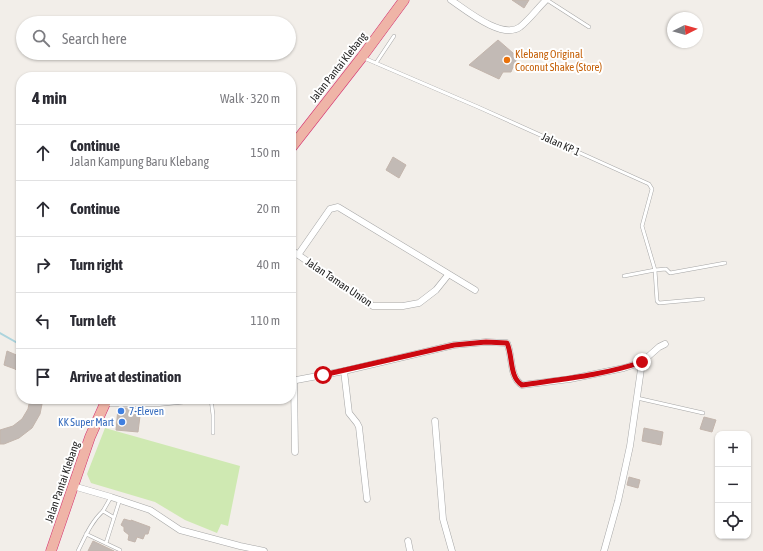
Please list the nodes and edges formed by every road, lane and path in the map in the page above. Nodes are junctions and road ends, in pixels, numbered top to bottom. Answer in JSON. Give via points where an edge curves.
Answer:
{"nodes":[{"id":1,"x":404,"y":0,"type":"edge"},
{"id":2,"x":451,"y":0,"type":"edge"},
{"id":3,"x":546,"y":0,"type":"edge"},
{"id":4,"x":589,"y":28,"type":"dead end"},
{"id":5,"x":394,"y":36,"type":"dead end"},
{"id":6,"x":362,"y":57,"type":"junction"},
{"id":7,"x":376,"y":63,"type":"junction"},
{"id":8,"x":296,"y":142,"type":"edge"},
{"id":9,"x":298,"y":255,"type":"joint"},
{"id":10,"x":725,"y":263,"type":"dead end"},
{"id":11,"x":655,"y":270,"type":"junction"},
{"id":12,"x":448,"y":275,"type":"junction"},
{"id":13,"x":624,"y":276,"type":"dead end"},
{"id":14,"x":475,"y":290,"type":"dead end"},
{"id":15,"x":703,"y":299,"type":"dead end"},
{"id":16,"x":665,"y":344,"type":"dead end"},
{"id":17,"x":642,"y":362,"type":"junction"},
{"id":18,"x":344,"y":371,"type":"junction"},
{"id":19,"x":296,"y":379,"type":"edge"},
{"id":20,"x":637,"y":398,"type":"junction"},
{"id":21,"x":105,"y":404,"type":"edge"},
{"id":22,"x":212,"y":404,"type":"edge"},
{"id":23,"x":294,"y":404,"type":"edge"},
{"id":24,"x":703,"y":413,"type":"dead end"},
{"id":25,"x":435,"y":421,"type":"dead end"},
{"id":26,"x":213,"y":433,"type":"dead end"},
{"id":27,"x":295,"y":452,"type":"dead end"},
{"id":28,"x":73,"y":486,"type":"junction"},
{"id":29,"x":111,"y":497,"type":"junction"},
{"id":30,"x":120,"y":499,"type":"junction"},
{"id":31,"x":367,"y":499,"type":"dead end"},
{"id":32,"x":103,"y":512,"type":"junction"},
{"id":33,"x":113,"y":517,"type":"junction"},
{"id":34,"x":86,"y":534,"type":"junction"},
{"id":35,"x":408,"y":541,"type":"dead end"},
{"id":36,"x":106,"y":543,"type":"junction"},
{"id":37,"x":120,"y":550,"type":"dead end"},
{"id":38,"x":51,"y":551,"type":"edge"},
{"id":39,"x":78,"y":551,"type":"edge"},
{"id":40,"x":264,"y":551,"type":"edge"},
{"id":41,"x":410,"y":551,"type":"edge"},
{"id":42,"x":452,"y":551,"type":"edge"},
{"id":43,"x":604,"y":551,"type":"edge"}],
"edges":[{"from":1,"to":6,"type":"highway","name":"Jalan Pantai Klebang"},
{"from":2,"to":3,"type":"street","via":[[488,24],[504,30],[519,27]]},
{"from":3,"to":4,"type":"lane"},
{"from":5,"to":7,"type":"lane"},
{"from":6,"to":7,"type":"lane","name":"Jalan KP 1"},
{"from":6,"to":8,"type":"highway","name":"Jalan Pantai Klebang"},
{"from":7,"to":11,"type":"lane","name":"Jalan KP 1","via":[[649,184],[652,189],[642,226]]},
{"from":9,"to":12,"type":"street","name":"Jalan Taman Union","via":[[373,306],[419,303],[436,290]]},
{"from":9,"to":12,"type":"street","via":[[330,209],[338,207]]},
{"from":10,"to":11,"type":"lane","via":[[670,273],[666,270]]},
{"from":11,"to":13,"type":"lane"},
{"from":11,"to":15,"type":"lane","name":"Jalan KP 1","via":[[659,303]]},
{"from":12,"to":14,"type":"street"},
{"from":16,"to":17,"type":"street"},
{"from":17,"to":18,"type":"street","via":[[616,370],[522,385],[514,374],[507,343],[486,342],[454,345]]},
{"from":17,"to":20,"type":"street"},
{"from":18,"to":19,"type":"street"},
{"from":18,"to":31,"type":"street","via":[[350,413],[359,427]]},
{"from":20,"to":24,"type":"lane"},
{"from":20,"to":43,"type":"street","via":[[630,446]]},
{"from":21,"to":28,"type":"highway","name":"Jalan Pantai Klebang"},
{"from":22,"to":26,"type":"lane"},
{"from":23,"to":27,"type":"street"},
{"from":25,"to":42,"type":"street","via":[[443,519]]},
{"from":28,"to":29,"type":"street"},
{"from":28,"to":38,"type":"highway","name":"Jalan Pantai Klebang"},
{"from":29,"to":30,"type":"street"},
{"from":29,"to":32,"type":"lane"},
{"from":30,"to":33,"type":"lane"},
{"from":30,"to":40,"type":"street","via":[[150,510],[180,530]]},
{"from":32,"to":33,"type":"lane"},
{"from":32,"to":34,"type":"lane","via":[[96,517]]},
{"from":33,"to":36,"type":"lane"},
{"from":34,"to":36,"type":"lane"},
{"from":34,"to":39,"type":"lane"},
{"from":35,"to":41,"type":"street"},
{"from":36,"to":37,"type":"lane"}]}
